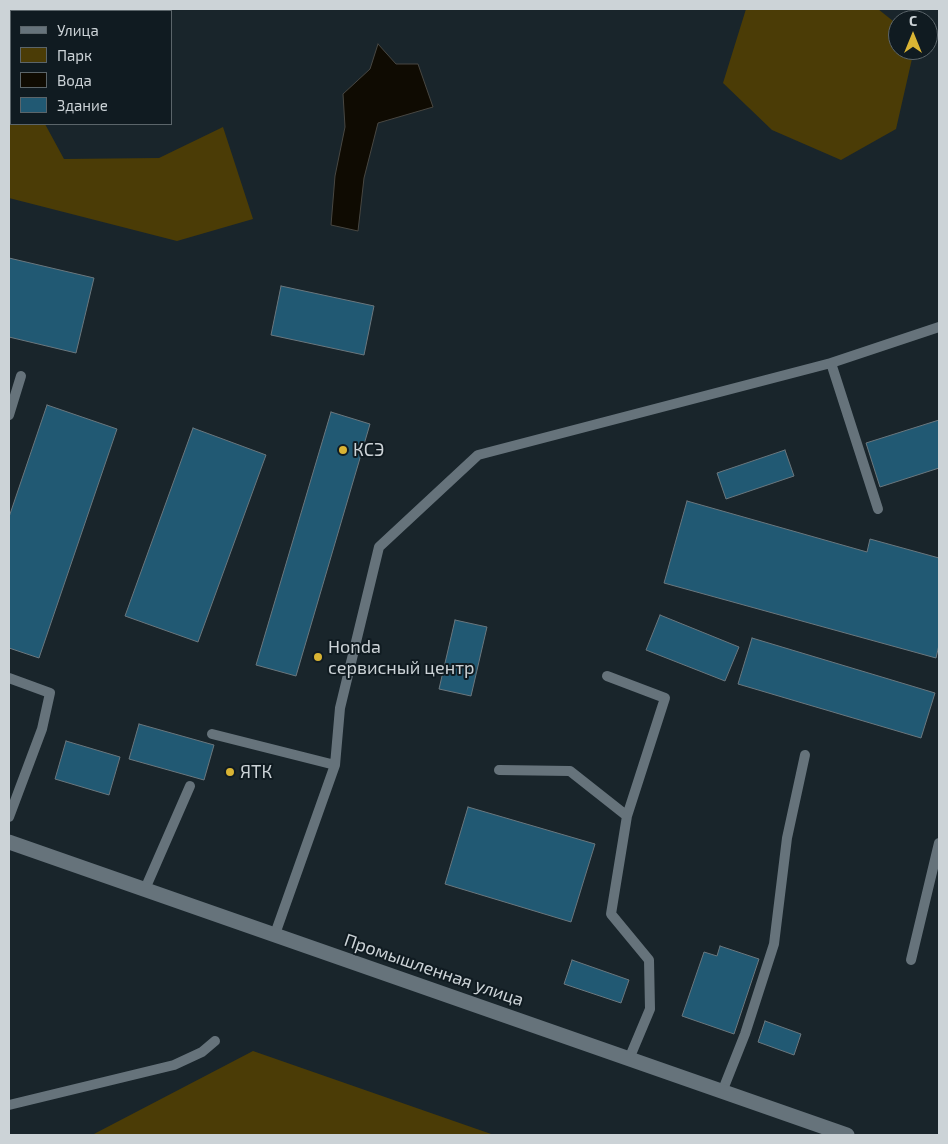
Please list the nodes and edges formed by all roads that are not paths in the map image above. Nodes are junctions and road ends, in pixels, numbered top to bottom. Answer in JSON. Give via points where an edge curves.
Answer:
{"nodes":[{"id":1,"x":939,"y":327,"type":"edge"},
{"id":2,"x":831,"y":363,"type":"junction"},
{"id":3,"x":21,"y":376,"type":"dead end"},
{"id":4,"x":9,"y":415,"type":"edge"},
{"id":5,"x":878,"y":509,"type":"dead end"},
{"id":6,"x":607,"y":676,"type":"dead end"},
{"id":7,"x":9,"y":678,"type":"edge"},
{"id":8,"x":212,"y":734,"type":"dead end"},
{"id":9,"x":805,"y":755,"type":"dead end"},
{"id":10,"x":335,"y":765,"type":"junction"},
{"id":11,"x":499,"y":770,"type":"dead end"},
{"id":12,"x":190,"y":786,"type":"dead end"},
{"id":13,"x":627,"y":816,"type":"junction"},
{"id":14,"x":9,"y":817,"type":"edge"},
{"id":15,"x":9,"y":842,"type":"edge"},
{"id":16,"x":939,"y":842,"type":"edge"},
{"id":17,"x":146,"y":889,"type":"junction"},
{"id":18,"x":275,"y":934,"type":"junction"},
{"id":19,"x":911,"y":960,"type":"dead end"},
{"id":20,"x":215,"y":1041,"type":"dead end"},
{"id":21,"x":630,"y":1059,"type":"junction"},
{"id":22,"x":722,"y":1092,"type":"junction"},
{"id":23,"x":9,"y":1105,"type":"edge"},
{"id":24,"x":847,"y":1135,"type":"edge"}],
"edges":[{"from":1,"to":2,"type":"lane"},
{"from":2,"to":5,"type":"lane"},
{"from":2,"to":10,"type":"lane","via":[[478,455],[379,547],[340,708]]},
{"from":3,"to":4,"type":"lane"},
{"from":6,"to":13,"type":"lane","via":[[665,698]]},
{"from":7,"to":14,"type":"lane","via":[[50,693],[42,729]]},
{"from":8,"to":10,"type":"lane"},
{"from":9,"to":22,"type":"lane","via":[[786,838],[774,944]]},
{"from":10,"to":18,"type":"lane"},
{"from":11,"to":13,"type":"lane","via":[[570,771]]},
{"from":12,"to":17,"type":"lane"},
{"from":13,"to":21,"type":"lane","via":[[611,914],[649,960],[650,1009]]},
{"from":15,"to":17,"type":"street","name":"Промышленная улица"},
{"from":16,"to":19,"type":"lane"},
{"from":17,"to":18,"type":"street","name":"Промышленная улица"},
{"from":18,"to":21,"type":"street","name":"Промышленная улица"},
{"from":20,"to":23,"type":"lane","via":[[202,1052],[174,1065]]},
{"from":21,"to":22,"type":"street","name":"Промышленная улица"},
{"from":22,"to":24,"type":"street","name":"Промышленная улица"}]}
